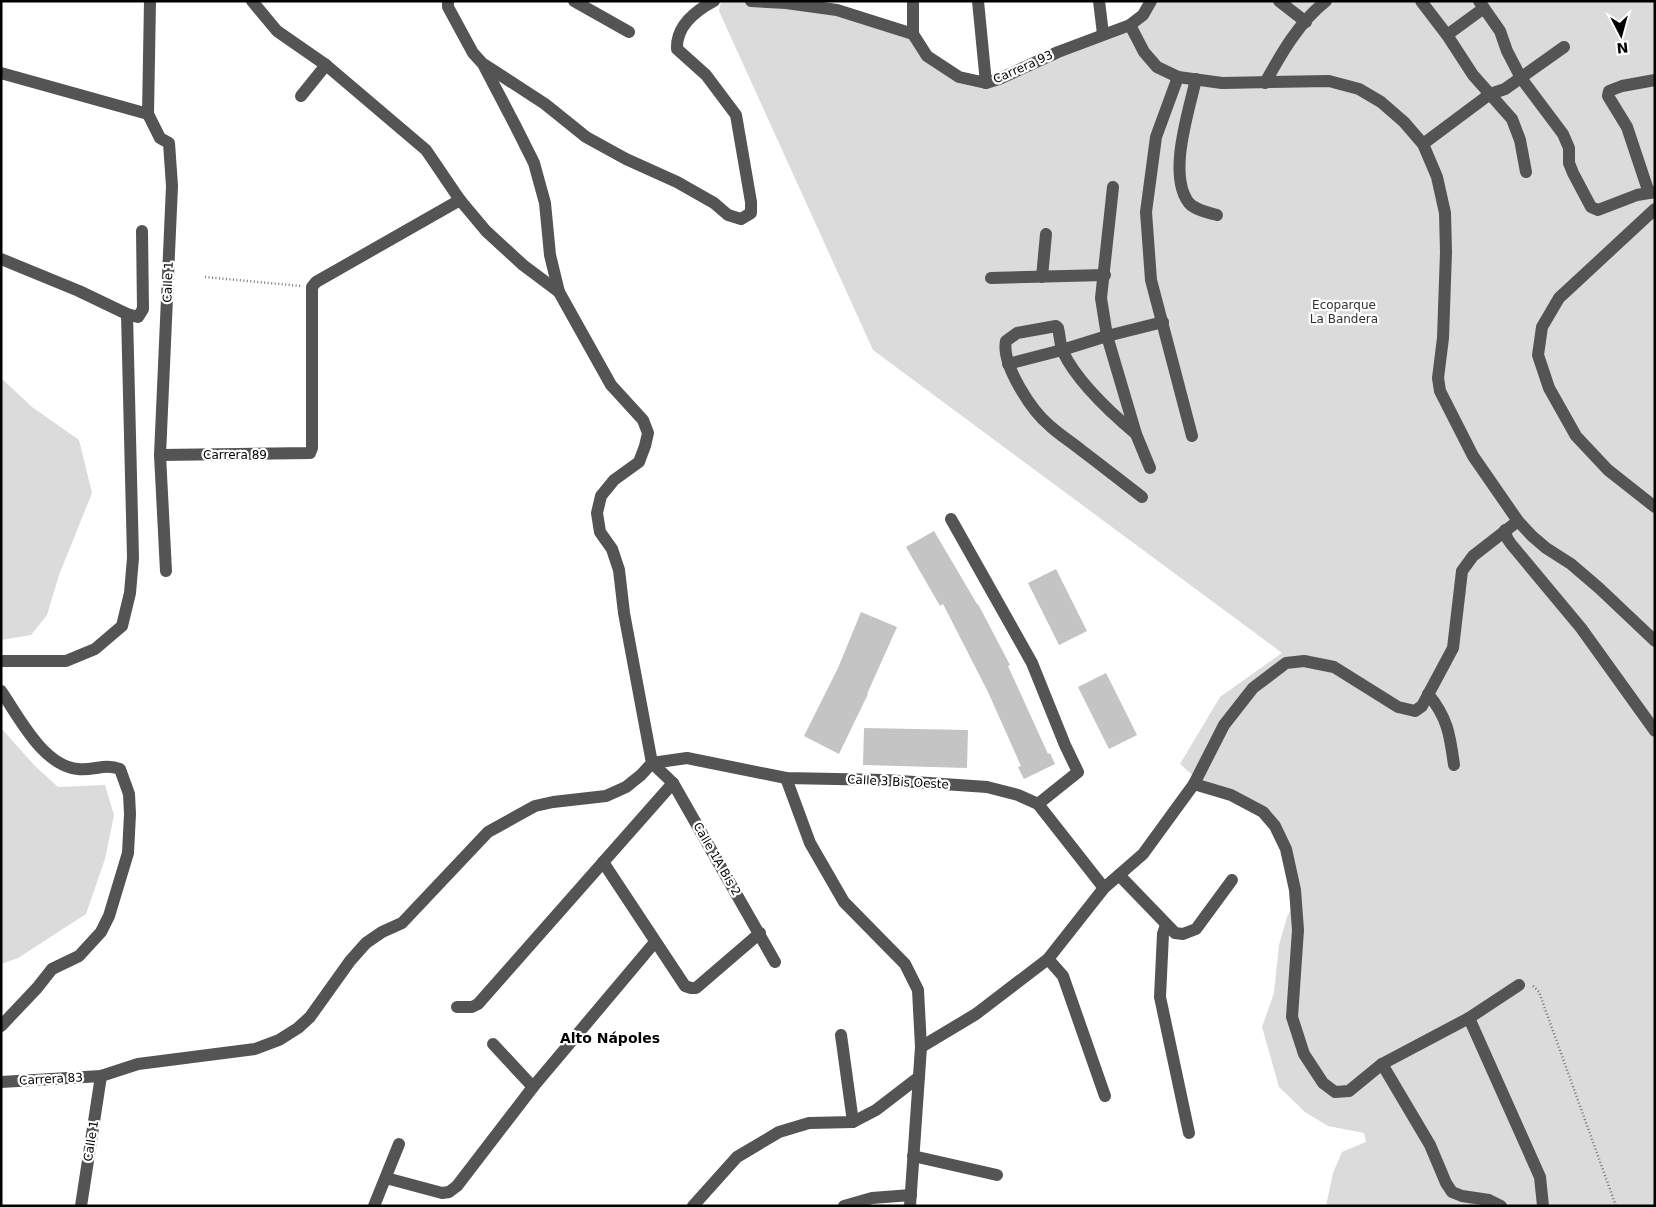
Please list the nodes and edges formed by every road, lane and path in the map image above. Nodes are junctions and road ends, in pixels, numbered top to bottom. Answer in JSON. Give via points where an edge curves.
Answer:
{"nodes":[{"id":1,"x":150,"y":1,"type":"edge"},
{"id":2,"x":252,"y":1,"type":"edge"},
{"id":3,"x":448,"y":1,"type":"edge"},
{"id":4,"x":574,"y":1,"type":"edge"},
{"id":5,"x":714,"y":1,"type":"edge"},
{"id":6,"x":751,"y":1,"type":"edge"},
{"id":7,"x":913,"y":1,"type":"edge"},
{"id":8,"x":978,"y":1,"type":"edge"},
{"id":9,"x":1099,"y":1,"type":"edge"},
{"id":10,"x":1151,"y":1,"type":"edge"},
{"id":11,"x":1279,"y":1,"type":"edge"},
{"id":12,"x":1326,"y":1,"type":"edge"},
{"id":13,"x":1421,"y":1,"type":"edge"},
{"id":14,"x":1481,"y":5,"type":"edge"},
{"id":15,"x":1306,"y":22,"type":"junction"},
{"id":16,"x":1130,"y":25,"type":"junction"},
{"id":17,"x":629,"y":32,"type":"dead end"},
{"id":18,"x":913,"y":34,"type":"junction"},
{"id":19,"x":1103,"y":34,"type":"junction"},
{"id":20,"x":1447,"y":35,"type":"junction"},
{"id":21,"x":1564,"y":47,"type":"dead end"},
{"id":22,"x":483,"y":64,"type":"junction"},
{"id":23,"x":326,"y":65,"type":"junction"},
{"id":24,"x":1,"y":72,"type":"edge"},
{"id":25,"x":1178,"y":77,"type":"junction"},
{"id":26,"x":1521,"y":78,"type":"junction"},
{"id":27,"x":1196,"y":79,"type":"junction"},
{"id":28,"x":1655,"y":80,"type":"edge"},
{"id":29,"x":986,"y":83,"type":"junction"},
{"id":30,"x":1265,"y":83,"type":"junction"},
{"id":31,"x":1490,"y":94,"type":"junction"},
{"id":32,"x":301,"y":96,"type":"dead end"},
{"id":33,"x":148,"y":114,"type":"junction"},
{"id":34,"x":1423,"y":144,"type":"junction"},
{"id":35,"x":1526,"y":172,"type":"dead end"},
{"id":36,"x":1113,"y":187,"type":"dead end"},
{"id":37,"x":1652,"y":192,"type":"edge"},
{"id":38,"x":460,"y":200,"type":"junction"},
{"id":39,"x":1655,"y":209,"type":"edge"},
{"id":40,"x":1217,"y":215,"type":"dead end"},
{"id":41,"x":142,"y":231,"type":"dead end"},
{"id":42,"x":1046,"y":234,"type":"dead end"},
{"id":43,"x":1,"y":259,"type":"edge"},
{"id":44,"x":1105,"y":275,"type":"junction"},
{"id":45,"x":205,"y":277,"type":"dead end"},
{"id":46,"x":1042,"y":277,"type":"junction"},
{"id":47,"x":991,"y":278,"type":"dead end"},
{"id":48,"x":312,"y":287,"type":"junction"},
{"id":49,"x":558,"y":292,"type":"junction"},
{"id":50,"x":127,"y":314,"type":"junction"},
{"id":51,"x":1163,"y":322,"type":"junction"},
{"id":52,"x":1107,"y":336,"type":"junction"},
{"id":53,"x":1062,"y":350,"type":"junction"},
{"id":54,"x":1008,"y":364,"type":"junction"},
{"id":55,"x":1136,"y":434,"type":"junction"},
{"id":56,"x":1192,"y":436,"type":"dead end"},
{"id":57,"x":160,"y":455,"type":"junction"},
{"id":58,"x":1150,"y":468,"type":"dead end"},
{"id":59,"x":1142,"y":496,"type":"dead end"},
{"id":60,"x":1655,"y":507,"type":"edge"},
{"id":61,"x":951,"y":519,"type":"dead end"},
{"id":62,"x":1518,"y":521,"type":"junction"},
{"id":63,"x":1505,"y":530,"type":"junction"},
{"id":64,"x":166,"y":571,"type":"dead end"},
{"id":65,"x":1655,"y":641,"type":"edge"},
{"id":66,"x":1,"y":661,"type":"edge"},
{"id":67,"x":1,"y":691,"type":"edge"},
{"id":68,"x":1428,"y":694,"type":"junction"},
{"id":69,"x":1655,"y":731,"type":"edge"},
{"id":70,"x":652,"y":762,"type":"junction"},
{"id":71,"x":1454,"y":766,"type":"dead end"},
{"id":72,"x":786,"y":778,"type":"junction"},
{"id":73,"x":673,"y":783,"type":"junction"},
{"id":74,"x":1194,"y":784,"type":"junction"},
{"id":75,"x":1038,"y":804,"type":"junction"},
{"id":76,"x":603,"y":862,"type":"junction"},
{"id":77,"x":1119,"y":875,"type":"junction"},
{"id":78,"x":1232,"y":880,"type":"dead end"},
{"id":79,"x":1104,"y":888,"type":"junction"},
{"id":80,"x":1166,"y":925,"type":"junction"},
{"id":81,"x":760,"y":933,"type":"junction"},
{"id":82,"x":655,"y":942,"type":"junction"},
{"id":83,"x":1048,"y":959,"type":"junction"},
{"id":84,"x":775,"y":962,"type":"dead end"},
{"id":85,"x":1519,"y":985,"type":"joint"},
{"id":86,"x":457,"y":1006,"type":"dead end"},
{"id":87,"x":1469,"y":1018,"type":"junction"},
{"id":88,"x":1,"y":1026,"type":"edge"},
{"id":89,"x":841,"y":1035,"type":"dead end"},
{"id":90,"x":493,"y":1044,"type":"dead end"},
{"id":91,"x":921,"y":1046,"type":"junction"},
{"id":92,"x":1382,"y":1064,"type":"junction"},
{"id":93,"x":101,"y":1076,"type":"junction"},
{"id":94,"x":919,"y":1077,"type":"junction"},
{"id":95,"x":1,"y":1082,"type":"edge"},
{"id":96,"x":533,"y":1087,"type":"junction"},
{"id":97,"x":1105,"y":1096,"type":"dead end"},
{"id":98,"x":852,"y":1122,"type":"junction"},
{"id":99,"x":1189,"y":1133,"type":"dead end"},
{"id":100,"x":399,"y":1144,"type":"dead end"},
{"id":101,"x":913,"y":1156,"type":"junction"},
{"id":102,"x":997,"y":1175,"type":"dead end"},
{"id":103,"x":386,"y":1178,"type":"junction"},
{"id":104,"x":910,"y":1200,"type":"edge"},
{"id":105,"x":81,"y":1206,"type":"edge"},
{"id":106,"x":374,"y":1206,"type":"edge"},
{"id":107,"x":693,"y":1206,"type":"edge"},
{"id":108,"x":844,"y":1206,"type":"edge"},
{"id":109,"x":1501,"y":1206,"type":"edge"},
{"id":110,"x":1543,"y":1206,"type":"edge"},
{"id":111,"x":1616,"y":1206,"type":"edge"}],
"edges":[{"from":1,"to":33,"type":"street","name":"Calle 1"},
{"from":2,"to":23,"type":"street","via":[[277,31]]},
{"from":3,"to":22,"type":"street","via":[[448,7],[473,53]]},
{"from":4,"to":17,"type":"street"},
{"from":5,"to":22,"type":"street","via":[[698,9],[681,29],[677,49],[706,75],[736,115],[751,202],[751,213],[741,218],[728,215],[714,203],[676,182],[586,137],[545,104]]},
{"from":6,"to":18,"type":"street","via":[[837,10]]},
{"from":7,"to":18,"type":"street"},
{"from":8,"to":29,"type":"street"},
{"from":9,"to":19,"type":"street"},
{"from":10,"to":16,"type":"street","name":"Carrera 93","via":[[1143,15]]},
{"from":11,"to":15,"type":"street"},
{"from":12,"to":15,"type":"street"},
{"from":13,"to":20,"type":"street"},
{"from":14,"to":20,"type":"street"},
{"from":14,"to":26,"type":"street","via":[[1500,31]]},
{"from":15,"to":30,"type":"street","via":[[1283,50]]},
{"from":16,"to":19,"type":"street","name":"Carrera 93"},
{"from":16,"to":25,"type":"street","via":[[1144,52],[1157,67]]},
{"from":18,"to":29,"type":"street","name":"Carrera 93","via":[[927,56],[959,78]]},
{"from":19,"to":29,"type":"street","name":"Carrera 93"},
{"from":20,"to":31,"type":"street","via":[[1473,75]]},
{"from":21,"to":26,"type":"street"},
{"from":22,"to":49,"type":"street","via":[[534,163],[546,203],[550,255]]},
{"from":23,"to":32,"type":"street"},
{"from":23,"to":38,"type":"street","via":[[426,150]]},
{"from":24,"to":33,"type":"street"},
{"from":25,"to":27,"type":"street"},
{"from":25,"to":51,"type":"street","via":[[1156,138],[1146,212],[1151,280]]},
{"from":26,"to":31,"type":"street"},
{"from":26,"to":37,"type":"street","via":[[1563,134],[1573,173],[1591,207],[1598,210]]},
{"from":27,"to":30,"type":"street"},
{"from":27,"to":40,"type":"street","via":[[1182,142],[1182,190],[1190,205]]},
{"from":28,"to":37,"type":"street","via":[[1612,89],[1608,96],[1627,127]]},
{"from":30,"to":34,"type":"street","via":[[1330,81],[1359,90],[1381,102]]},
{"from":31,"to":34,"type":"street"},
{"from":31,"to":35,"type":"street","via":[[1512,119]]},
{"from":33,"to":57,"type":"street","name":"Calle 1","via":[[171,151]]},
{"from":34,"to":62,"type":"street","via":[[1437,177],[1445,213],[1440,391],[1473,456]]},
{"from":36,"to":44,"type":"street"},
{"from":38,"to":48,"type":"street"},
{"from":38,"to":49,"type":"street","via":[[486,231]]},
{"from":39,"to":60,"type":"street","via":[[1560,298],[1542,326],[1538,355],[1549,388],[1576,436],[1608,470]]},
{"from":41,"to":50,"type":"street","via":[[143,309],[138,317]]},
{"from":42,"to":46,"type":"street"},
{"from":43,"to":50,"type":"street"},
{"from":44,"to":46,"type":"street"},
{"from":44,"to":52,"type":"street","via":[[1102,298]]},
{"from":45,"to":48,"type":"path"},
{"from":46,"to":47,"type":"street"},
{"from":48,"to":57,"type":"street","name":"Carrera 89","via":[[310,453]]},
{"from":49,"to":70,"type":"street","via":[[611,384],[643,420],[648,433],[639,462],[614,480],[601,496],[597,513],[600,532],[612,549],[619,570],[624,614]]},
{"from":50,"to":66,"type":"street","via":[[133,558],[130,593],[122,626],[94,649],[66,661]]},
{"from":51,"to":52,"type":"street"},
{"from":51,"to":56,"type":"street"},
{"from":52,"to":53,"type":"street"},
{"from":52,"to":55,"type":"street"},
{"from":53,"to":54,"type":"street"},
{"from":53,"to":54,"type":"street","via":[[1056,326],[1017,333],[1006,341],[1004,348]]},
{"from":53,"to":55,"type":"street","via":[[1078,377]]},
{"from":54,"to":59,"type":"street","via":[[1028,399],[1049,426]]},
{"from":55,"to":58,"type":"street"},
{"from":57,"to":64,"type":"street","name":"Calle 1"},
{"from":61,"to":75,"type":"street","via":[[1032,663],[1078,772]]},
{"from":62,"to":63,"type":"street"},
{"from":62,"to":65,"type":"street","via":[[1546,548],[1599,588]]},
{"from":63,"to":68,"type":"street","via":[[1473,556],[1462,571],[1453,648]]},
{"from":63,"to":69,"type":"street","via":[[1511,544],[1581,628]]},
{"from":67,"to":88,"type":"street","via":[[42,751],[61,764],[78,769],[111,765],[120,769],[129,794],[130,814],[128,853],[101,932],[79,956],[52,969]]},
{"from":68,"to":71,"type":"street","via":[[1449,732]]},
{"from":68,"to":74,"type":"street","via":[[1416,711],[1398,707],[1334,667],[1304,661],[1286,663],[1253,688],[1224,725]]},
{"from":70,"to":72,"type":"street","name":"Calle 3 Bis Oeste","via":[[687,758]]},
{"from":70,"to":73,"type":"street","name":"Calle 1A Bis 2"},
{"from":70,"to":93,"type":"street","name":"Carrera 83","via":[[626,787],[606,796],[534,806],[488,832],[402,923],[366,943],[310,1017],[279,1040],[255,1049],[138,1064]]},
{"from":72,"to":75,"type":"street","name":"Calle 3 Bis Oeste","via":[[987,787]]},
{"from":72,"to":91,"type":"street","via":[[810,843],[844,902],[905,964],[918,990]]},
{"from":73,"to":76,"type":"street"},
{"from":73,"to":81,"type":"street","name":"Calle 1A Bis 2"},
{"from":74,"to":77,"type":"street","via":[[1143,854]]},
{"from":74,"to":92,"type":"street","via":[[1231,795],[1262,812],[1275,826],[1286,849],[1295,890],[1298,930],[1292,1017],[1304,1054],[1322,1083],[1336,1092],[1349,1091]]},
{"from":75,"to":79,"type":"street","name":"Calle 3 Bis Oeste"},
{"from":76,"to":82,"type":"street"},
{"from":76,"to":86,"type":"street","via":[[478,1004]]},
{"from":77,"to":79,"type":"street"},
{"from":77,"to":80,"type":"street"},
{"from":78,"to":80,"type":"street","via":[[1196,929],[1175,933]]},
{"from":79,"to":83,"type":"street"},
{"from":80,"to":99,"type":"street","via":[[1160,997]]},
{"from":81,"to":82,"type":"street","via":[[696,988],[686,986]]},
{"from":81,"to":84,"type":"street","name":"Calle 1A Bis 2"},
{"from":82,"to":96,"type":"street"},
{"from":83,"to":91,"type":"street","via":[[976,1014]]},
{"from":83,"to":97,"type":"street","via":[[1063,976]]},
{"from":85,"to":87,"type":"street"},
{"from":85,"to":111,"type":"path","via":[[1529,984],[1539,992]]},
{"from":87,"to":92,"type":"street"},
{"from":87,"to":110,"type":"street","via":[[1540,1177]]},
{"from":89,"to":98,"type":"street"},
{"from":90,"to":96,"type":"street"},
{"from":91,"to":94,"type":"street"},
{"from":92,"to":109,"type":"street","via":[[1430,1145],[1452,1192]]},
{"from":93,"to":95,"type":"street","name":"Carrera 83"},
{"from":93,"to":105,"type":"street","name":"Calle 1"},
{"from":94,"to":98,"type":"street","via":[[876,1110]]},
{"from":94,"to":101,"type":"street"},
{"from":96,"to":103,"type":"street","via":[[449,1192]]},
{"from":98,"to":107,"type":"street","via":[[809,1123],[778,1132],[737,1157]]},
{"from":100,"to":103,"type":"street"},
{"from":101,"to":102,"type":"street"},
{"from":101,"to":104,"type":"street"},
{"from":103,"to":106,"type":"street"},
{"from":104,"to":108,"type":"street","via":[[872,1198]]}]}
